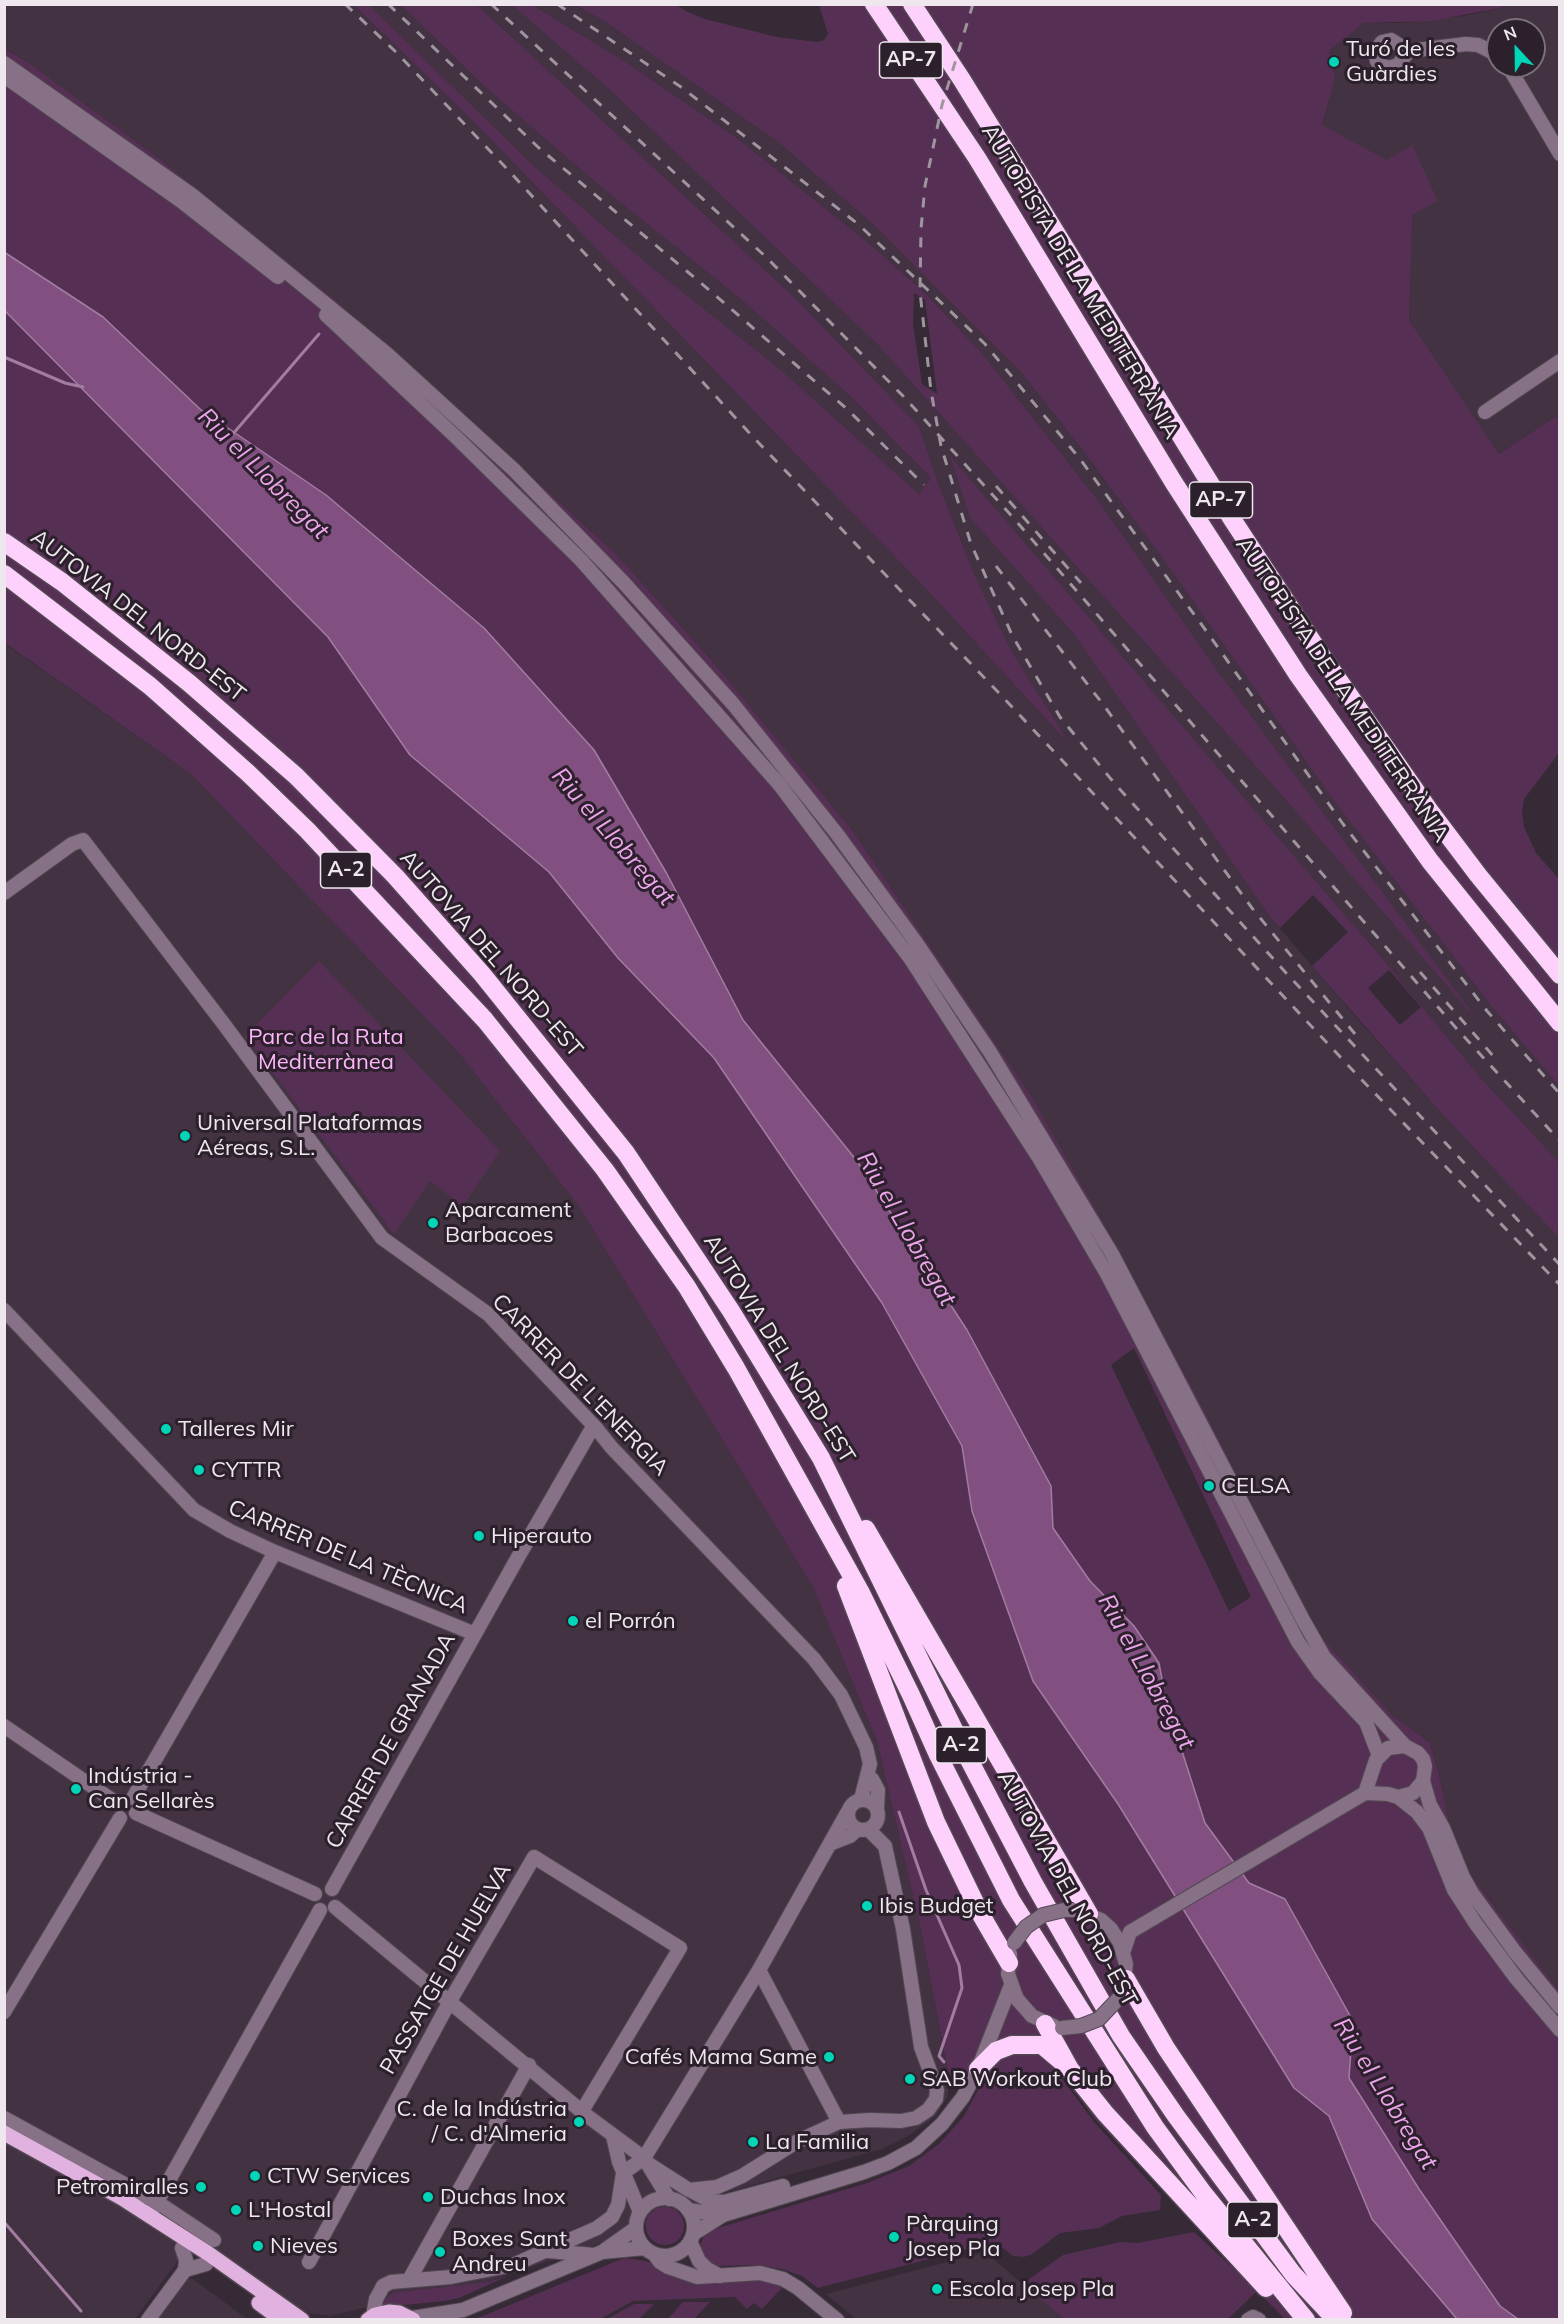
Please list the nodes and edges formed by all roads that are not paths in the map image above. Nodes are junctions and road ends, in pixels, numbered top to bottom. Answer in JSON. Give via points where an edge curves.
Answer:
{"nodes":[{"id":1,"x":874,"y":4,"type":"edge"},
{"id":2,"x":912,"y":4,"type":"edge"},
{"id":3,"x":1486,"y":49,"type":"edge"},
{"id":4,"x":1409,"y":51,"type":"dead end"},
{"id":5,"x":4,"y":63,"type":"edge"},
{"id":6,"x":4,"y":76,"type":"edge"},
{"id":7,"x":1515,"y":78,"type":"edge"},
{"id":8,"x":1560,"y":154,"type":"edge"},
{"id":9,"x":1560,"y":360,"type":"edge"},
{"id":10,"x":1485,"y":412,"type":"dead end"},
{"id":11,"x":4,"y":542,"type":"edge"},
{"id":12,"x":4,"y":574,"type":"edge"},
{"id":13,"x":4,"y":892,"type":"edge"},
{"id":14,"x":1560,"y":975,"type":"edge"},
{"id":15,"x":1560,"y":1023,"type":"edge"},
{"id":16,"x":4,"y":1310,"type":"edge"},
{"id":17,"x":596,"y":1428,"type":"junction"},
{"id":18,"x":821,"y":1458,"type":"junction"},
{"id":19,"x":826,"y":1530,"type":"junction"},
{"id":20,"x":275,"y":1552,"type":"junction"},
{"id":21,"x":475,"y":1634,"type":"junction"},
{"id":22,"x":4,"y":1726,"type":"edge"},
{"id":23,"x":1405,"y":1746,"type":"junction"},
{"id":24,"x":1379,"y":1756,"type":"junction"},
{"id":25,"x":1374,"y":1769,"type":"junction"},
{"id":26,"x":867,"y":1776,"type":"junction"},
{"id":27,"x":1423,"y":1781,"type":"junction"},
{"id":28,"x":1365,"y":1793,"type":"junction"},
{"id":29,"x":1393,"y":1795,"type":"junction"},
{"id":30,"x":133,"y":1798,"type":"junction"},
{"id":31,"x":861,"y":1800,"type":"junction"},
{"id":32,"x":115,"y":1802,"type":"junction"},
{"id":33,"x":877,"y":1809,"type":"junction"},
{"id":34,"x":136,"y":1813,"type":"junction"},
{"id":35,"x":848,"y":1813,"type":"junction"},
{"id":36,"x":120,"y":1818,"type":"junction"},
{"id":37,"x":863,"y":1829,"type":"junction"},
{"id":38,"x":832,"y":1843,"type":"junction"},
{"id":39,"x":332,"y":1889,"type":"junction"},
{"id":40,"x":315,"y":1894,"type":"junction"},
{"id":41,"x":335,"y":1907,"type":"junction"},
{"id":42,"x":320,"y":1910,"type":"junction"},
{"id":43,"x":1082,"y":1912,"type":"junction"},
{"id":44,"x":1111,"y":1929,"type":"junction"},
{"id":45,"x":1130,"y":1932,"type":"junction"},
{"id":46,"x":1124,"y":1950,"type":"junction"},
{"id":47,"x":1009,"y":1963,"type":"junction"},
{"id":48,"x":759,"y":1970,"type":"junction"},
{"id":49,"x":1126,"y":1979,"type":"junction"},
{"id":50,"x":1011,"y":1985,"type":"junction"},
{"id":51,"x":450,"y":2001,"type":"junction"},
{"id":52,"x":1560,"y":2007,"type":"edge"},
{"id":53,"x":1026,"y":2011,"type":"junction"},
{"id":54,"x":4,"y":2012,"type":"edge"},
{"id":55,"x":1053,"y":2026,"type":"junction"},
{"id":56,"x":994,"y":2029,"type":"junction"},
{"id":57,"x":1560,"y":2030,"type":"edge"},
{"id":58,"x":528,"y":2065,"type":"junction"},
{"id":59,"x":978,"y":2069,"type":"junction"},
{"id":60,"x":1070,"y":2069,"type":"junction"},
{"id":61,"x":582,"y":2111,"type":"junction"},
{"id":62,"x":4,"y":2118,"type":"edge"},
{"id":63,"x":838,"y":2122,"type":"junction"},
{"id":64,"x":4,"y":2133,"type":"edge"},
{"id":65,"x":613,"y":2136,"type":"junction"},
{"id":66,"x":4,"y":2144,"type":"edge"},
{"id":67,"x":646,"y":2160,"type":"junction"},
{"id":68,"x":623,"y":2173,"type":"junction"},
{"id":69,"x":827,"y":2182,"type":"junction"},
{"id":70,"x":689,"y":2190,"type":"junction"},
{"id":71,"x":669,"y":2199,"type":"junction"},
{"id":72,"x":157,"y":2202,"type":"junction"},
{"id":73,"x":688,"y":2210,"type":"junction"},
{"id":74,"x":640,"y":2212,"type":"junction"},
{"id":75,"x":723,"y":2215,"type":"junction"},
{"id":76,"x":149,"y":2216,"type":"junction"},
{"id":77,"x":636,"y":2228,"type":"junction"},
{"id":78,"x":691,"y":2238,"type":"junction"},
{"id":79,"x":214,"y":2240,"type":"dead end"},
{"id":80,"x":182,"y":2248,"type":"junction"},
{"id":81,"x":547,"y":2251,"type":"junction"},
{"id":82,"x":649,"y":2251,"type":"junction"},
{"id":83,"x":599,"y":2253,"type":"junction"},
{"id":84,"x":309,"y":2262,"type":"dead end"},
{"id":85,"x":206,"y":2264,"type":"junction"},
{"id":86,"x":185,"y":2270,"type":"junction"},
{"id":87,"x":720,"y":2276,"type":"junction"},
{"id":88,"x":409,"y":2280,"type":"junction"},
{"id":89,"x":459,"y":2315,"type":"edge"},
{"id":90,"x":371,"y":2318,"type":"edge"},
{"id":91,"x":148,"y":2319,"type":"edge"},
{"id":92,"x":282,"y":2319,"type":"edge"},
{"id":93,"x":302,"y":2319,"type":"edge"},
{"id":94,"x":413,"y":2319,"type":"edge"},
{"id":95,"x":837,"y":2319,"type":"edge"},
{"id":96,"x":1248,"y":2319,"type":"edge"},
{"id":97,"x":1259,"y":2319,"type":"edge"},
{"id":98,"x":1298,"y":2319,"type":"edge"},
{"id":99,"x":1306,"y":2319,"type":"edge"},
{"id":100,"x":1336,"y":2319,"type":"edge"},
{"id":101,"x":1347,"y":2319,"type":"edge"}],
"edges":[{"from":1,"to":15,"type":"highway","name":"AUTOPISTA DE LA MEDITERRÀNIA","number":"AP-7","via":[[977,159],[1174,483],[1298,675],[1430,861]]},
{"from":2,"to":14,"type":"highway","name":"AUTOPISTA DE LA MEDITERRÀNIA","number":"AP-7","via":[[1320,655],[1429,810]]},
{"from":3,"to":4,"type":"street","via":[[1466,44]]},
{"from":5,"to":23,"type":"street","via":[[192,195],[387,354],[514,470],[624,583],[733,704],[837,834],[990,1052],[1112,1254],[1324,1657]]},
{"from":6,"to":24,"type":"street","via":[[181,201],[319,309],[581,560],[780,784],[910,958],[1039,1158],[1148,1350],[1298,1642],[1366,1722]]},
{"from":7,"to":8,"type":"street"},
{"from":9,"to":10,"type":"street"},
{"from":11,"to":18,"type":"highway","name":"AUTOVIA DEL NORD-EST","number":"A-2","via":[[62,582],[180,676],[296,776],[395,876],[466,956],[626,1153]]},
{"from":12,"to":19,"type":"highway","name":"AUTOVIA DEL NORD-EST","number":"A-2","via":[[150,686],[248,773],[307,830],[485,1020],[605,1170],[687,1287]]},
{"from":13,"to":17,"type":"street","name":"CARRER DE L'ENERGIA","via":[[83,840],[382,1238],[488,1314]]},
{"from":16,"to":20,"type":"street","name":"CARRER DE LA TÈCNICA","via":[[194,1510]]},
{"from":17,"to":21,"type":"street","name":"CARRER DE GRANADA","via":[[590,1432]]},
{"from":17,"to":26,"type":"street","name":"CARRER DE L'ENERGIA","via":[[814,1659],[841,1695],[866,1747],[870,1764]]},
{"from":18,"to":43,"type":"highway","via":[[885,1558]]},
{"from":18,"to":100,"type":"highway","name":"AUTOVIA DEL NORD-EST","number":"A-2","via":[[964,1750],[1115,2027],[1293,2274]]},
{"from":19,"to":47,"type":"highway","via":[[936,1822]]},
{"from":19,"to":99,"type":"highway","name":"AUTOVIA DEL NORD-EST","number":"A-2","via":[[860,1591],[1011,1900],[1155,2127]]},
{"from":20,"to":21,"type":"street","name":"CARRER DE LA TÈCNICA"},
{"from":20,"to":30,"type":"street"},
{"from":21,"to":39,"type":"street","name":"CARRER DE GRANADA"},
{"from":22,"to":32,"type":"street"},
{"from":23,"to":24,"type":"street","via":[[1388,1748]]},
{"from":23,"to":27,"type":"street","via":[[1423,1759]]},
{"from":24,"to":25,"type":"street"},
{"from":25,"to":28,"type":"street"},
{"from":25,"to":29,"type":"street","via":[[1377,1784]]},
{"from":26,"to":31,"type":"street","name":"CARRER DE L'ENERGIA"},
{"from":26,"to":33,"type":"street","name":"CARRER DE L'ENERGIA","via":[[878,1790]]},
{"from":27,"to":29,"type":"street","via":[[1413,1793]]},
{"from":27,"to":52,"type":"street","via":[[1430,1805],[1472,1893]]},
{"from":28,"to":29,"type":"street"},
{"from":28,"to":45,"type":"street"},
{"from":29,"to":57,"type":"street","via":[[1418,1812],[1429,1828],[1454,1890],[1476,1924]]},
{"from":30,"to":32,"type":"street","via":[[124,1795]]},
{"from":30,"to":34,"type":"street"},
{"from":31,"to":33,"type":"street"},
{"from":31,"to":35,"type":"street","via":[[852,1803]]},
{"from":32,"to":36,"type":"street","via":[[114,1810]]},
{"from":33,"to":37,"type":"street","via":[[876,1823]]},
{"from":34,"to":36,"type":"street","via":[[129,1819]]},
{"from":34,"to":40,"type":"street"},
{"from":35,"to":37,"type":"street","via":[[849,1823]]},
{"from":35,"to":38,"type":"street"},
{"from":36,"to":54,"type":"street"},
{"from":37,"to":38,"type":"street"},
{"from":37,"to":63,"type":"street","via":[[885,1846],[903,1929],[921,2048],[937,2090],[928,2110],[916,2118]]},
{"from":38,"to":48,"type":"street"},
{"from":39,"to":40,"type":"street","via":[[324,1887]]},
{"from":39,"to":41,"type":"street","via":[[338,1898]]},
{"from":40,"to":42,"type":"street"},
{"from":41,"to":42,"type":"street"},
{"from":41,"to":51,"type":"street"},
{"from":42,"to":72,"type":"street"},
{"from":43,"to":44,"type":"street"},
{"from":43,"to":47,"type":"street","bridge":true,"via":[[1064,1910],[1043,1915],[1026,1927],[1014,1943]]},
{"from":44,"to":45,"type":"street"},
{"from":44,"to":46,"type":"street"},
{"from":45,"to":46,"type":"street"},
{"from":46,"to":49,"type":"street"},
{"from":47,"to":50,"type":"street"},
{"from":48,"to":63,"type":"street"},
{"from":48,"to":67,"type":"street"},
{"from":49,"to":55,"type":"street","bridge":true,"via":[[1119,1998],[1099,2019],[1081,2026]]},
{"from":49,"to":101,"type":"highway","via":[[1172,2058]]},
{"from":50,"to":53,"type":"street"},
{"from":50,"to":56,"type":"street"},
{"from":51,"to":58,"type":"street"},
{"from":51,"to":61,"type":"street","name":"PASSATGE DE HUELVA","via":[[534,1857],[680,1948]]},
{"from":51,"to":84,"type":"street","name":"PASSATGE DE HUELVA"},
{"from":53,"to":55,"type":"street"},
{"from":53,"to":56,"type":"street","via":[[1009,2016]]},
{"from":55,"to":60,"type":"highway"},
{"from":56,"to":59,"type":"street"},
{"from":58,"to":61,"type":"street"},
{"from":58,"to":88,"type":"street"},
{"from":59,"to":60,"type":"highway","via":[[996,2051],[1012,2045],[1042,2045]]},
{"from":59,"to":69,"type":"street","via":[[942,2124],[916,2148],[888,2163]]},
{"from":60,"to":98,"type":"highway","via":[[1105,2114]]},
{"from":61,"to":65,"type":"street"},
{"from":62,"to":72,"type":"street"},
{"from":63,"to":70,"type":"street","via":[[798,2141],[742,2176],[717,2187]]},
{"from":64,"to":76,"type":"main road"},
{"from":65,"to":67,"type":"street"},
{"from":65,"to":68,"type":"street"},
{"from":66,"to":80,"type":"main road"},
{"from":67,"to":68,"type":"street"},
{"from":67,"to":70,"type":"street"},
{"from":67,"to":71,"type":"street"},
{"from":68,"to":74,"type":"street"},
{"from":68,"to":81,"type":"street","via":[[612,2217]]},
{"from":69,"to":70,"type":"street","via":[[790,2184],[724,2202],[710,2201]]},
{"from":69,"to":75,"type":"street"},
{"from":71,"to":73,"type":"street"},
{"from":71,"to":74,"type":"street","via":[[654,2200]]},
{"from":72,"to":76,"type":"street"},
{"from":72,"to":79,"type":"street"},
{"from":73,"to":75,"type":"street"},
{"from":73,"to":78,"type":"street","via":[[693,2220]]},
{"from":74,"to":77,"type":"street"},
{"from":75,"to":78,"type":"street"},
{"from":76,"to":93,"type":"main road"},
{"from":77,"to":82,"type":"street","via":[[638,2240]]},
{"from":77,"to":83,"type":"street"},
{"from":78,"to":82,"type":"street","via":[[676,2254],[664,2256]]},
{"from":78,"to":87,"type":"street","via":[[699,2261]]},
{"from":80,"to":85,"type":"main road"},
{"from":80,"to":86,"type":"street"},
{"from":81,"to":83,"type":"street"},
{"from":81,"to":88,"type":"street","via":[[491,2270]]},
{"from":82,"to":83,"type":"street"},
{"from":82,"to":87,"type":"street","via":[[680,2272],[697,2277]]},
{"from":83,"to":89,"type":"street"},
{"from":85,"to":86,"type":"street"},
{"from":85,"to":92,"type":"main road"},
{"from":86,"to":91,"type":"street"},
{"from":87,"to":95,"type":"street","via":[[760,2273],[783,2278]]},
{"from":88,"to":90,"type":"street","via":[[383,2286]]},
{"from":89,"to":94,"type":"street"},
{"from":90,"to":94,"type":"main road","via":[[389,2312]]},
{"from":96,"to":97,"type":"street"}]}
